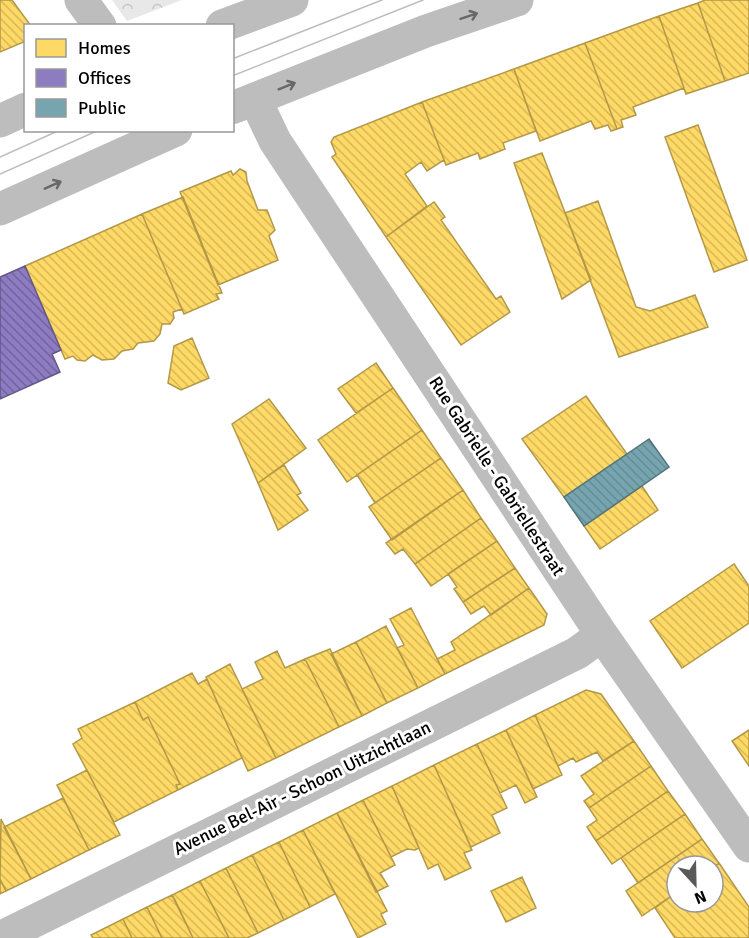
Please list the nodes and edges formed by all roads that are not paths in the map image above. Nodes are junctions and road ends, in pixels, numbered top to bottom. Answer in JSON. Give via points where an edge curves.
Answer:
{"nodes":[{"id":1,"x":81,"y":0,"type":"edge"},
{"id":2,"x":292,"y":0,"type":"edge"},
{"id":3,"x":517,"y":0,"type":"edge"},
{"id":4,"x":99,"y":24,"type":"edge"},
{"id":5,"x":227,"y":24,"type":"edge"},
{"id":6,"x":244,"y":104,"type":"edge"},
{"id":7,"x":24,"y":110,"type":"edge"},
{"id":8,"x":0,"y":121,"type":"edge"},
{"id":9,"x":172,"y":132,"type":"edge"},
{"id":10,"x":0,"y":209,"type":"edge"},
{"id":11,"x":602,"y":635,"type":"junction"},
{"id":12,"x":749,"y":846,"type":"edge"},
{"id":13,"x":0,"y":938,"type":"edge"}],
"edges":[{"from":1,"to":4,"type":"street"},
{"from":2,"to":5,"type":"street"},
{"from":6,"to":3,"type":"street","one_way":true,"via":[[426,31]]},
{"from":6,"to":11,"type":"street","name":"Rue Gabrielle - Gabriellestraat","via":[[275,141]]},
{"from":7,"to":8,"type":"street"},
{"from":10,"to":9,"type":"street","one_way":true},
{"from":11,"to":12,"type":"street","name":"Rue Gabrielle - Gabriellestraat"},
{"from":11,"to":13,"type":"street","name":"Avenue Bel-Air - Schoon Uitzichtlaan","via":[[577,653]]}]}
